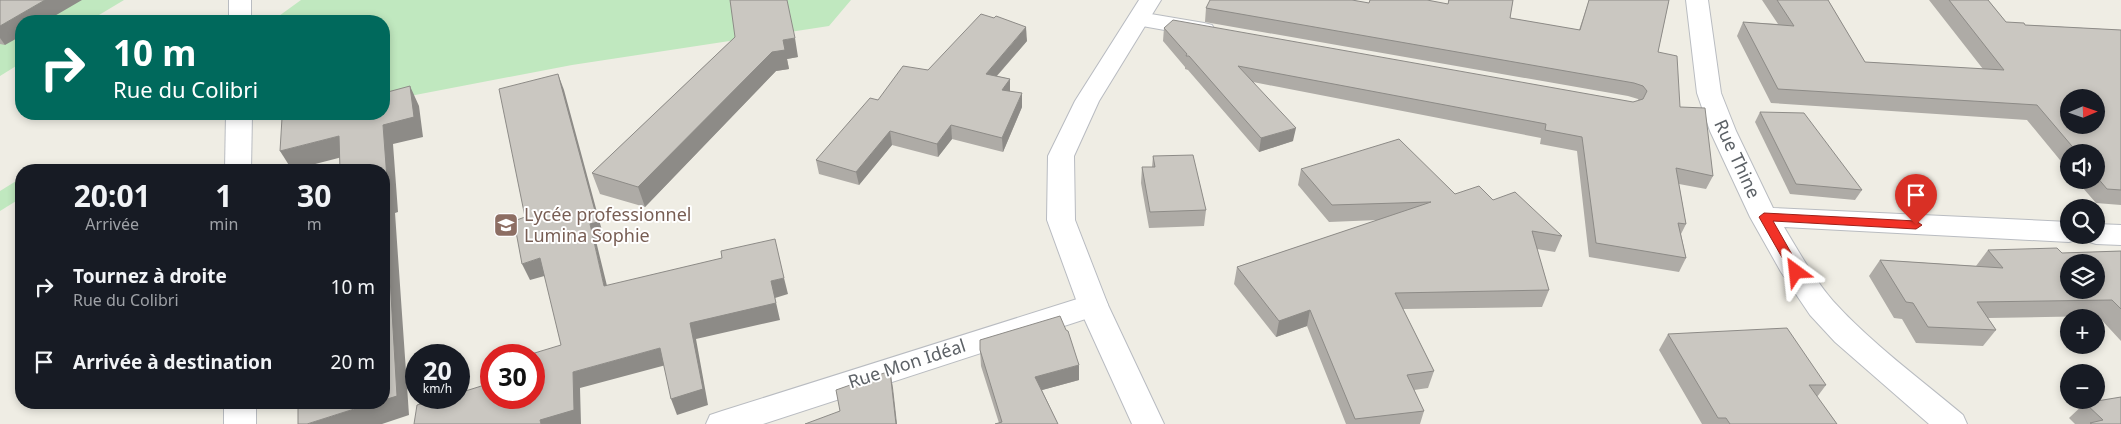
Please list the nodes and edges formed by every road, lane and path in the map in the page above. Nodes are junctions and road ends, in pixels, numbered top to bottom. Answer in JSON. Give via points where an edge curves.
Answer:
{"nodes":[{"id":1,"x":240,"y":0,"type":"edge"},
{"id":2,"x":1697,"y":0,"type":"edge"},
{"id":3,"x":1144,"y":9,"type":"edge"},
{"id":4,"x":240,"y":15,"type":"edge"},
{"id":5,"x":1227,"y":34,"type":"edge"},
{"id":6,"x":239,"y":120,"type":"edge"},
{"id":7,"x":238,"y":164,"type":"edge"},
{"id":8,"x":1764,"y":217,"type":"junction"},
{"id":9,"x":2060,"y":232,"type":"edge"},
{"id":10,"x":2105,"y":234,"type":"edge"},
{"id":11,"x":2121,"y":235,"type":"edge"},
{"id":12,"x":1093,"y":305,"type":"junction"},
{"id":13,"x":240,"y":409,"type":"edge"},
{"id":14,"x":240,"y":424,"type":"edge"},
{"id":15,"x":722,"y":424,"type":"edge"},
{"id":16,"x":1148,"y":424,"type":"edge"},
{"id":17,"x":1951,"y":424,"type":"edge"}],
"edges":[{"from":1,"to":4,"type":"street"},
{"from":2,"to":8,"type":"street","name":"Rue Thine","via":[[1709,93],[1723,131]]},
{"from":3,"to":5,"type":"street"},
{"from":3,"to":12,"type":"street","via":[[1087,101],[1061,156],[1061,220]]},
{"from":6,"to":7,"type":"street"},
{"from":8,"to":9,"type":"street"},
{"from":8,"to":17,"type":"street","name":"Rue Thine","via":[[1821,307],[1846,334]]},
{"from":10,"to":11,"type":"street"},
{"from":12,"to":15,"type":"street","name":"Rue Mon Idéal"},
{"from":12,"to":16,"type":"street"},
{"from":13,"to":14,"type":"street"}]}
